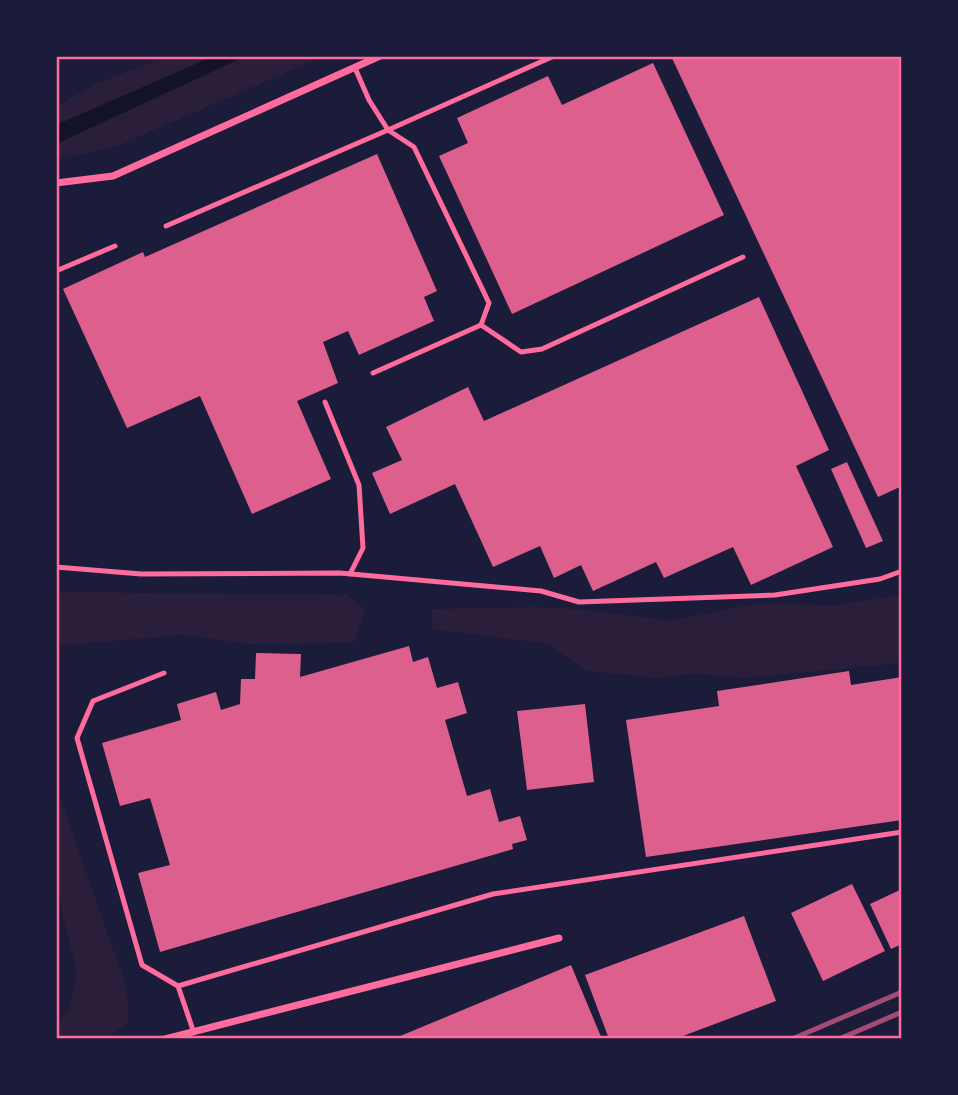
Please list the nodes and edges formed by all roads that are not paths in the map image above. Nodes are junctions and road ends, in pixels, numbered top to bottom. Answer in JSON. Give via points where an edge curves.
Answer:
{"nodes":[{"id":1,"x":380,"y":56,"type":"edge"},
{"id":2,"x":554,"y":56,"type":"edge"},
{"id":3,"x":355,"y":68,"type":"junction"},
{"id":4,"x":388,"y":130,"type":"junction"},
{"id":5,"x":56,"y":183,"type":"edge"},
{"id":6,"x":166,"y":226,"type":"dead end"},
{"id":7,"x":115,"y":246,"type":"dead end"},
{"id":8,"x":743,"y":257,"type":"dead end"},
{"id":9,"x":56,"y":271,"type":"edge"},
{"id":10,"x":481,"y":324,"type":"junction"},
{"id":11,"x":373,"y":373,"type":"dead end"},
{"id":12,"x":325,"y":402,"type":"dead end"},
{"id":13,"x":56,"y":566,"type":"edge"},
{"id":14,"x":902,"y":571,"type":"edge"},
{"id":15,"x":350,"y":574,"type":"junction"},
{"id":16,"x":164,"y":673,"type":"dead end"},
{"id":17,"x":902,"y":832,"type":"edge"},
{"id":18,"x":559,"y":938,"type":"dead end"},
{"id":19,"x":177,"y":986,"type":"junction"},
{"id":20,"x":192,"y":1030,"type":"junction"},
{"id":21,"x":165,"y":1039,"type":"edge"}],
"edges":[{"from":1,"to":3,"type":"street"},
{"from":2,"to":4,"type":"lane"},
{"from":3,"to":4,"type":"lane"},
{"from":3,"to":5,"type":"street","via":[[113,176]]},
{"from":4,"to":6,"type":"lane"},
{"from":4,"to":10,"type":"lane","via":[[414,148],[489,303]]},
{"from":7,"to":9,"type":"lane"},
{"from":8,"to":10,"type":"lane","via":[[542,349],[521,352]]},
{"from":10,"to":11,"type":"lane"},
{"from":12,"to":15,"type":"lane","via":[[359,485],[363,548]]},
{"from":13,"to":15,"type":"lane","via":[[141,574]]},
{"from":14,"to":15,"type":"lane","via":[[880,579],[775,595],[579,602],[541,591]]},
{"from":16,"to":19,"type":"lane","via":[[93,701],[77,738],[142,965]]},
{"from":17,"to":19,"type":"lane","via":[[492,894]]},
{"from":18,"to":20,"type":"street"},
{"from":19,"to":20,"type":"lane"},
{"from":20,"to":21,"type":"street"}]}
